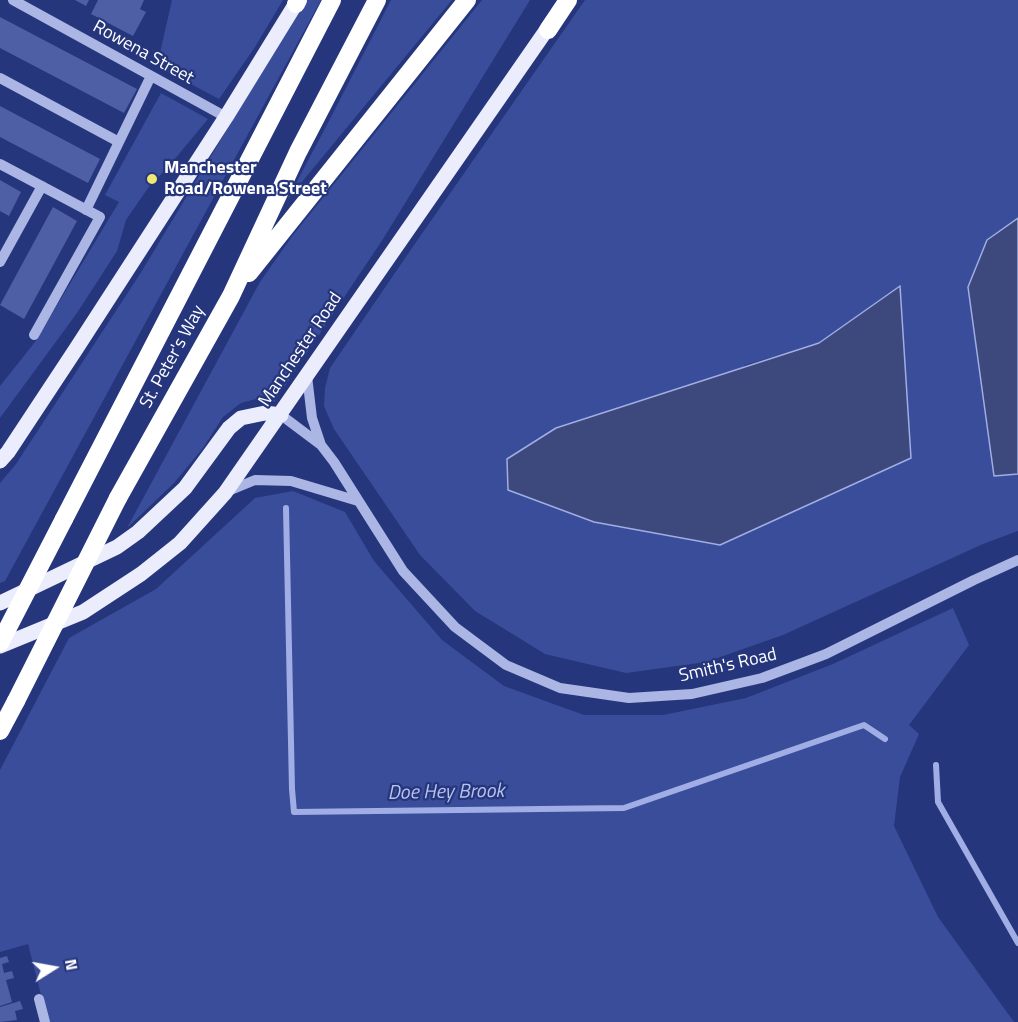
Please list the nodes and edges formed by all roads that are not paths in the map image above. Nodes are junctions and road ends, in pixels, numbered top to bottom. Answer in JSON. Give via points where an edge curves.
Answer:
{"nodes":[{"id":1,"x":13,"y":0,"type":"edge"},
{"id":2,"x":332,"y":0,"type":"edge"},
{"id":3,"x":377,"y":0,"type":"edge"},
{"id":4,"x":467,"y":0,"type":"edge"},
{"id":5,"x":562,"y":0,"type":"edge"},
{"id":6,"x":567,"y":0,"type":"edge"},
{"id":7,"x":297,"y":1,"type":"edge"},
{"id":8,"x":548,"y":30,"type":"junction"},
{"id":9,"x":151,"y":76,"type":"junction"},
{"id":10,"x":0,"y":78,"type":"edge"},
{"id":11,"x":226,"y":117,"type":"junction"},
{"id":12,"x":119,"y":142,"type":"junction"},
{"id":13,"x":0,"y":164,"type":"edge"},
{"id":14,"x":42,"y":186,"type":"junction"},
{"id":15,"x":86,"y":210,"type":"junction"},
{"id":16,"x":4,"y":244,"type":"edge"},
{"id":17,"x":0,"y":262,"type":"edge"},
{"id":18,"x":231,"y":296,"type":"junction"},
{"id":19,"x":34,"y":335,"type":"dead end"},
{"id":20,"x":307,"y":376,"type":"junction"},
{"id":21,"x":281,"y":416,"type":"junction"},
{"id":22,"x":321,"y":445,"type":"junction"},
{"id":23,"x":0,"y":461,"type":"edge"},
{"id":24,"x":225,"y":493,"type":"junction"},
{"id":25,"x":358,"y":501,"type":"junction"},
{"id":26,"x":1018,"y":560,"type":"edge"},
{"id":27,"x":0,"y":603,"type":"edge"},
{"id":28,"x":0,"y":645,"type":"edge"},
{"id":29,"x":0,"y":731,"type":"edge"},
{"id":30,"x":39,"y":999,"type":"dead end"},
{"id":31,"x":45,"y":1022,"type":"edge"}],
"edges":[{"from":1,"to":9,"type":"street","name":"Rowena Street"},
{"from":2,"to":28,"type":"highway","name":"St. Peter's Way","bridge":true},
{"from":3,"to":18,"type":"highway","name":"St. Peter's Way","via":[[298,152]]},
{"from":4,"to":18,"type":"highway"},
{"from":5,"to":8,"type":"main road","name":"Manchester Road"},
{"from":6,"to":8,"type":"highway"},
{"from":7,"to":11,"type":"main road"},
{"from":8,"to":20,"type":"main road","name":"Manchester Road"},
{"from":9,"to":11,"type":"street","name":"Rowena Street"},
{"from":9,"to":12,"type":"street"},
{"from":10,"to":12,"type":"street"},
{"from":11,"to":23,"type":"main road"},
{"from":12,"to":15,"type":"street"},
{"from":13,"to":14,"type":"street"},
{"from":14,"to":15,"type":"street"},
{"from":14,"to":16,"type":"street"},
{"from":15,"to":19,"type":"street","via":[[100,217]]},
{"from":16,"to":17,"type":"street"},
{"from":18,"to":29,"type":"highway","name":"St. Peter's Way","bridge":true,"via":[[118,498]]},
{"from":20,"to":21,"type":"main road","name":"Manchester Road"},
{"from":20,"to":22,"type":"street","name":"Smith's Road","via":[[312,418]]},
{"from":21,"to":22,"type":"street","name":"Smith's Road"},
{"from":21,"to":24,"type":"main road","name":"Manchester Road"},
{"from":21,"to":27,"type":"main road","via":[[266,413],[241,418],[229,428],[185,488],[138,532],[117,547]]},
{"from":22,"to":25,"type":"street","name":"Smith's Road"},
{"from":24,"to":25,"type":"street","via":[[255,480],[291,481]]},
{"from":24,"to":28,"type":"main road","name":"Manchester Road","via":[[180,543],[141,574],[83,612]]},
{"from":25,"to":26,"type":"street","name":"Smith's Road","via":[[403,571],[455,627],[506,665],[560,688],[629,698],[692,694],[762,678],[826,654]]},
{"from":30,"to":31,"type":"street"}]}
